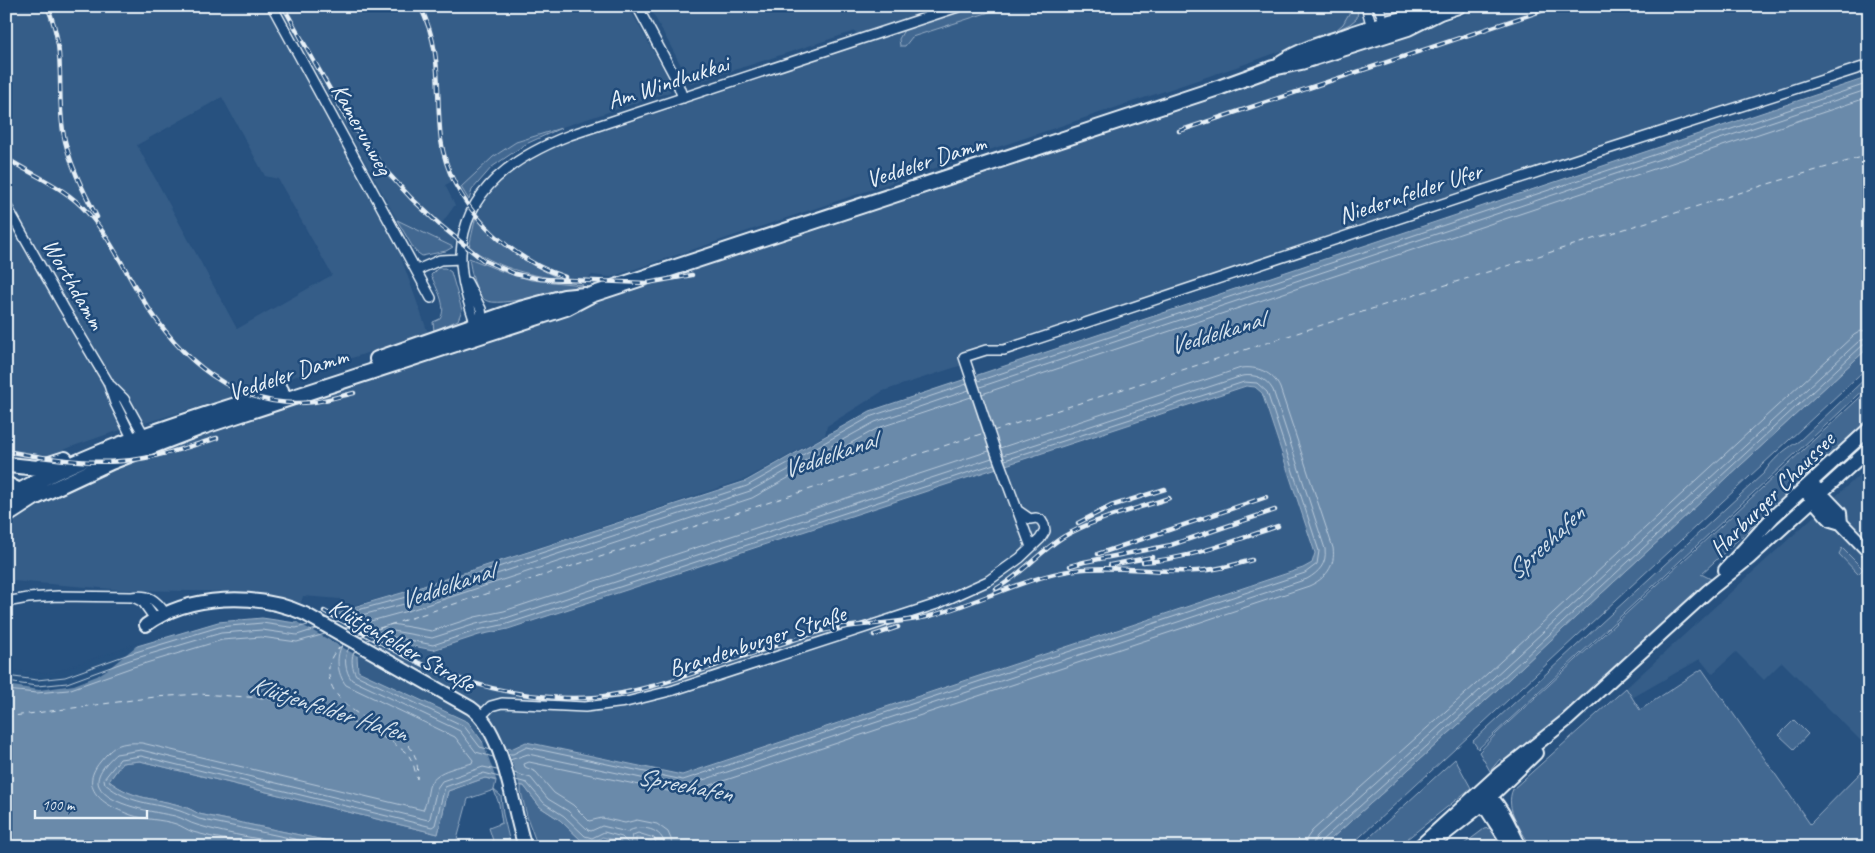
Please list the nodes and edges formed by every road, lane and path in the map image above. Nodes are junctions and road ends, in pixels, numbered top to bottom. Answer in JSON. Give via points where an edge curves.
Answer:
{"nodes":[{"id":1,"x":272,"y":6,"type":"edge"},
{"id":2,"x":637,"y":6,"type":"edge"},
{"id":3,"x":961,"y":6,"type":"edge"},
{"id":4,"x":1366,"y":6,"type":"edge"},
{"id":5,"x":1378,"y":6,"type":"edge"},
{"id":6,"x":1458,"y":6,"type":"edge"},
{"id":7,"x":1377,"y":30,"type":"junction"},
{"id":8,"x":1869,"y":65,"type":"edge"},
{"id":9,"x":683,"y":98,"type":"junction"},
{"id":10,"x":6,"y":205,"type":"edge"},
{"id":11,"x":461,"y":259,"type":"junction"},
{"id":12,"x":417,"y":270,"type":"junction"},
{"id":13,"x":431,"y":298,"type":"dead end"},
{"id":14,"x":480,"y":326,"type":"junction"},
{"id":15,"x":1869,"y":429,"type":"edge"},
{"id":16,"x":141,"y":443,"type":"junction"},
{"id":17,"x":118,"y":444,"type":"junction"},
{"id":18,"x":1869,"y":448,"type":"edge"},
{"id":19,"x":9,"y":465,"type":"joint"},
{"id":20,"x":6,"y":482,"type":"edge"},
{"id":21,"x":1806,"y":487,"type":"junction"},
{"id":22,"x":29,"y":491,"type":"junction"},
{"id":23,"x":1817,"y":496,"type":"junction"},
{"id":24,"x":6,"y":499,"type":"edge"},
{"id":25,"x":1017,"y":510,"type":"junction"},
{"id":26,"x":6,"y":516,"type":"edge"},
{"id":27,"x":1030,"y":519,"type":"junction"},
{"id":28,"x":1023,"y":528,"type":"junction"},
{"id":29,"x":1031,"y":547,"type":"junction"},
{"id":30,"x":1869,"y":552,"type":"edge"},
{"id":31,"x":1708,"y":591,"type":"junction"},
{"id":32,"x":6,"y":602,"type":"edge"},
{"id":33,"x":155,"y":619,"type":"joint"},
{"id":34,"x":481,"y":716,"type":"junction"},
{"id":35,"x":1485,"y":797,"type":"junction"},
{"id":36,"x":525,"y":847,"type":"edge"},
{"id":37,"x":1419,"y":847,"type":"edge"},
{"id":38,"x":1428,"y":847,"type":"edge"},
{"id":39,"x":1511,"y":847,"type":"edge"},
{"id":40,"x":1520,"y":847,"type":"edge"}],
"edges":[{"from":1,"to":12,"type":"street","name":"Kamerunweg"},
{"from":2,"to":9,"type":"street"},
{"from":3,"to":9,"type":"street","name":"Am Windhukkai"},
{"from":4,"to":7,"type":"street"},
{"from":5,"to":7,"type":"street"},
{"from":6,"to":7,"type":"main road","name":"Veddeler Damm","via":[[1405,17]]},
{"from":7,"to":14,"type":"main road","name":"Veddeler Damm","via":[[1298,52],[1274,68],[591,295],[564,297]]},
{"from":8,"to":25,"type":"street","name":"Niedernfelder Ufer","via":[[1004,350],[986,350],[964,357]]},
{"from":9,"to":11,"type":"street","name":"Am Windhukkai","via":[[555,141],[516,162],[493,181],[475,204],[467,224]]},
{"from":10,"to":16,"type":"street","name":"Worthdamm","via":[[108,382],[124,399]]},
{"from":11,"to":12,"type":"street","via":[[440,260]]},
{"from":11,"to":14,"type":"street","name":"Am Windhukkai","via":[[463,273],[481,310]]},
{"from":12,"to":13,"type":"street","name":"Kamerunweg"},
{"from":14,"to":16,"type":"main road","name":"Veddeler Damm","via":[[382,357]]},
{"from":15,"to":21,"type":"main road","name":"Harburger Chaussee"},
{"from":16,"to":17,"type":"main road","name":"Veddeler Damm"},
{"from":16,"to":22,"type":"main road","name":"Veddeler Damm","via":[[111,462]]},
{"from":17,"to":19,"type":"main road","via":[[83,451],[43,467]]},
{"from":17,"to":22,"type":"main road","name":"Veddeler Damm"},
{"from":18,"to":23,"type":"main road","name":"Harburger Chaussee"},
{"from":19,"to":22,"type":"main road","via":[[26,474]]},
{"from":20,"to":22,"type":"main road"},
{"from":21,"to":23,"type":"main road","via":[[1807,492]]},
{"from":21,"to":31,"type":"main road","name":"Harburger Chaussee","via":[[1752,540]]},
{"from":22,"to":24,"type":"main road","name":"Veddeler Damm"},
{"from":22,"to":26,"type":"main road","name":"Veddeler Damm"},
{"from":23,"to":30,"type":"main road","via":[[1831,520],[1841,523]]},
{"from":23,"to":31,"type":"main road","name":"Harburger Chaussee"},
{"from":25,"to":27,"type":"street","name":"Brandenburger Straße"},
{"from":25,"to":28,"type":"street"},
{"from":27,"to":28,"type":"street"},
{"from":27,"to":29,"type":"street","name":"Brandenburger Straße","via":[[1041,520],[1045,531]]},
{"from":28,"to":29,"type":"street"},
{"from":29,"to":34,"type":"street","name":"Brandenburger Straße","via":[[988,581],[936,604],[674,690],[626,702],[585,707],[502,703],[491,706]]},
{"from":31,"to":35,"type":"main road","name":"Harburger Chaussee"},
{"from":32,"to":33,"type":"street","name":"Klütjenfelder Straße","via":[[58,596],[132,597],[143,602]]},
{"from":33,"to":34,"type":"main road","name":"Klütjenfelder Straße","via":[[191,605],[230,600],[274,604],[309,616]]},
{"from":34,"to":36,"type":"main road","name":"Klütjenfelder Straße","via":[[496,744],[510,785]]},
{"from":35,"to":37,"type":"main road"},
{"from":35,"to":38,"type":"main road","name":"Harburger Chaussee","via":[[1471,814]]},
{"from":35,"to":39,"type":"main road"},
{"from":35,"to":40,"type":"main road"}]}
